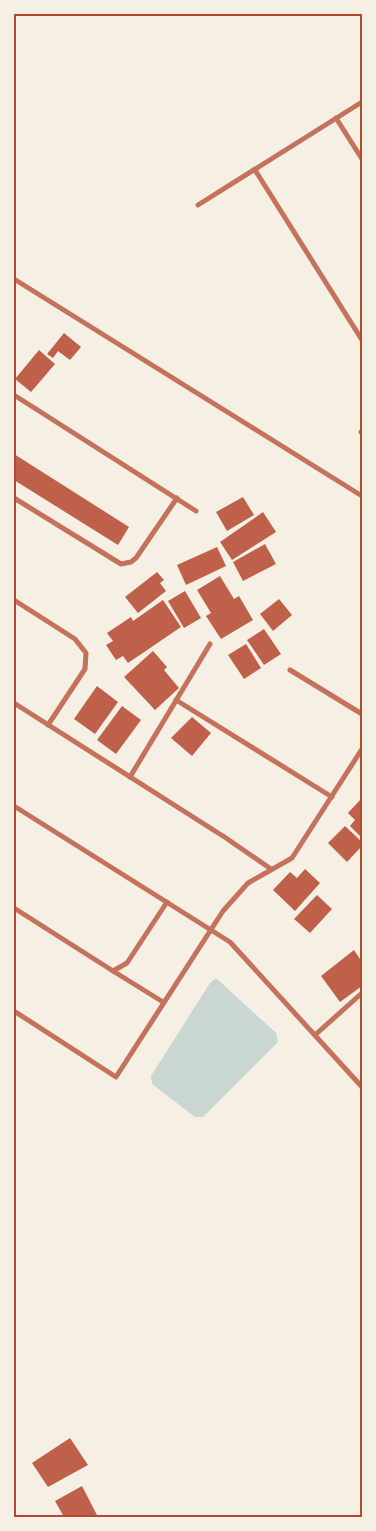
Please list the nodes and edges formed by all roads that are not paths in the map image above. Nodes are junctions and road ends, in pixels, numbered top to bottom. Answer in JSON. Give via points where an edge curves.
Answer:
{"nodes":[{"id":1,"x":362,"y":102,"type":"edge"},
{"id":2,"x":336,"y":118,"type":"junction"},
{"id":3,"x":362,"y":159,"type":"edge"},
{"id":4,"x":255,"y":170,"type":"junction"},
{"id":5,"x":198,"y":205,"type":"dead end"},
{"id":6,"x":14,"y":280,"type":"edge"},
{"id":7,"x":362,"y":340,"type":"edge"},
{"id":8,"x":14,"y":395,"type":"edge"},
{"id":9,"x":362,"y":496,"type":"edge"},
{"id":10,"x":14,"y":498,"type":"edge"},
{"id":11,"x":177,"y":498,"type":"junction"},
{"id":12,"x":196,"y":511,"type":"dead end"},
{"id":13,"x":14,"y":600,"type":"edge"},
{"id":14,"x":210,"y":644,"type":"dead end"},
{"id":15,"x":290,"y":670,"type":"dead end"},
{"id":16,"x":176,"y":700,"type":"junction"},
{"id":17,"x":14,"y":703,"type":"edge"},
{"id":18,"x":362,"y":714,"type":"edge"},
{"id":19,"x":48,"y":725,"type":"junction"},
{"id":20,"x":362,"y":749,"type":"edge"},
{"id":21,"x":130,"y":777,"type":"junction"},
{"id":22,"x":332,"y":797,"type":"junction"},
{"id":23,"x":14,"y":806,"type":"edge"},
{"id":24,"x":271,"y":869,"type":"junction"},
{"id":25,"x":167,"y":902,"type":"junction"},
{"id":26,"x":14,"y":908,"type":"edge"},
{"id":27,"x":211,"y":929,"type":"junction"},
{"id":28,"x":113,"y":971,"type":"junction"},
{"id":29,"x":362,"y":993,"type":"edge"},
{"id":30,"x":164,"y":1002,"type":"junction"},
{"id":31,"x":14,"y":1011,"type":"edge"},
{"id":32,"x":315,"y":1035,"type":"junction"},
{"id":33,"x":362,"y":1087,"type":"edge"}],
"edges":[{"from":1,"to":2,"type":"street"},
{"from":2,"to":3,"type":"street"},
{"from":2,"to":4,"type":"street"},
{"from":4,"to":5,"type":"street"},
{"from":4,"to":7,"type":"street"},
{"from":6,"to":9,"type":"street"},
{"from":8,"to":11,"type":"street"},
{"from":10,"to":11,"type":"street","via":[[121,564],[136,558]]},
{"from":11,"to":12,"type":"street"},
{"from":13,"to":19,"type":"street","via":[[75,639],[86,653],[85,669]]},
{"from":14,"to":16,"type":"street"},
{"from":15,"to":18,"type":"street"},
{"from":16,"to":21,"type":"street"},
{"from":16,"to":22,"type":"street"},
{"from":17,"to":19,"type":"street"},
{"from":19,"to":21,"type":"street"},
{"from":20,"to":22,"type":"street"},
{"from":21,"to":24,"type":"street"},
{"from":22,"to":24,"type":"street","via":[[292,858]]},
{"from":23,"to":25,"type":"street"},
{"from":24,"to":27,"type":"street","via":[[237,893]]},
{"from":25,"to":27,"type":"street"},
{"from":25,"to":28,"type":"street","via":[[127,963]]},
{"from":26,"to":28,"type":"street"},
{"from":27,"to":30,"type":"street"},
{"from":27,"to":32,"type":"street","via":[[230,942]]},
{"from":28,"to":30,"type":"street"},
{"from":29,"to":32,"type":"street"},
{"from":30,"to":31,"type":"street","via":[[116,1077]]},
{"from":32,"to":33,"type":"street"}]}
